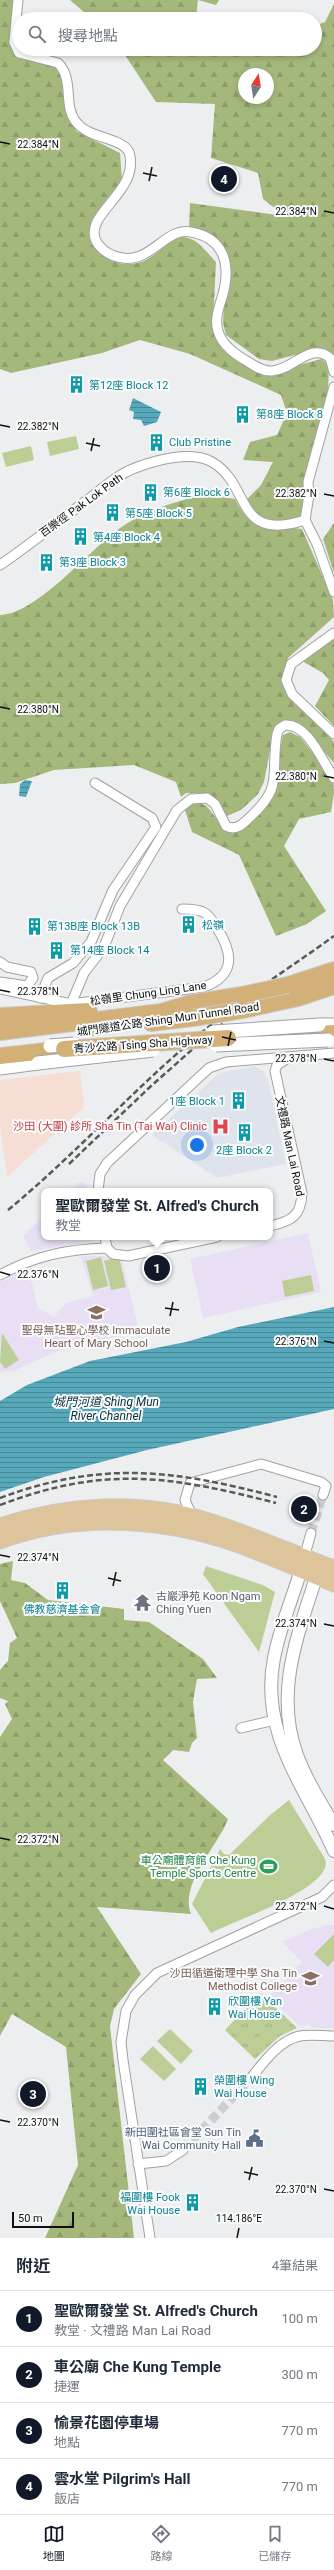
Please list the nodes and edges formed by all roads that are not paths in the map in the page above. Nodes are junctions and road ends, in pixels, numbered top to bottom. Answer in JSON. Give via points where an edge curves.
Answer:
{"nodes":[{"id":1,"x":18,"y":0,"type":"edge"},
{"id":2,"x":17,"y":12,"type":"edge"},
{"id":3,"x":33,"y":56,"type":"edge"},
{"id":4,"x":334,"y":372,"type":"edge"},
{"id":5,"x":334,"y":387,"type":"edge"},
{"id":6,"x":305,"y":520,"type":"junction"},
{"id":7,"x":0,"y":565,"type":"edge"},
{"id":8,"x":334,"y":592,"type":"edge"},
{"id":9,"x":334,"y":633,"type":"edge"},
{"id":10,"x":334,"y":734,"type":"edge"},
{"id":11,"x":334,"y":778,"type":"edge"},
{"id":12,"x":95,"y":783,"type":"dead end"},
{"id":13,"x":182,"y":909,"type":"dead end"},
{"id":14,"x":0,"y":962,"type":"edge"},
{"id":15,"x":334,"y":970,"type":"edge"},
{"id":16,"x":0,"y":982,"type":"edge"},
{"id":17,"x":334,"y":986,"type":"edge"},
{"id":18,"x":0,"y":989,"type":"edge"},
{"id":19,"x":26,"y":990,"type":"junction"},
{"id":20,"x":40,"y":998,"type":"junction"},
{"id":21,"x":192,"y":1003,"type":"junction"},
{"id":22,"x":71,"y":1004,"type":"junction"},
{"id":23,"x":0,"y":1016,"type":"edge"},
{"id":24,"x":334,"y":1025,"type":"edge"},
{"id":25,"x":0,"y":1032,"type":"edge"},
{"id":26,"x":332,"y":1038,"type":"edge"},
{"id":27,"x":0,"y":1040,"type":"edge"},
{"id":28,"x":0,"y":1052,"type":"edge"},
{"id":29,"x":334,"y":1053,"type":"edge"},
{"id":30,"x":0,"y":1056,"type":"edge"},
{"id":31,"x":290,"y":1057,"type":"junction"},
{"id":32,"x":256,"y":1059,"type":"junction"},
{"id":33,"x":0,"y":1068,"type":"edge"},
{"id":34,"x":275,"y":1071,"type":"junction"},
{"id":35,"x":98,"y":1188,"type":"edge"},
{"id":36,"x":273,"y":1225,"type":"edge"},
{"id":37,"x":106,"y":1240,"type":"edge"},
{"id":38,"x":203,"y":1240,"type":"edge"},
{"id":39,"x":107,"y":1248,"type":"junction"},
{"id":40,"x":0,"y":1275,"type":"edge"},
{"id":41,"x":323,"y":1495,"type":"tunnel mouth"},
{"id":42,"x":192,"y":1516,"type":"junction"},
{"id":43,"x":0,"y":1526,"type":"edge"},
{"id":44,"x":311,"y":1533,"type":"tunnel mouth"},
{"id":45,"x":0,"y":1541,"type":"edge"},
{"id":46,"x":302,"y":1564,"type":"junction"},
{"id":47,"x":324,"y":1569,"type":"edge"},
{"id":48,"x":334,"y":1584,"type":"edge"},
{"id":49,"x":275,"y":1720,"type":"junction"},
{"id":50,"x":241,"y":1728,"type":"dead end"},
{"id":51,"x":334,"y":1825,"type":"edge"},
{"id":52,"x":334,"y":1851,"type":"edge"},
{"id":53,"x":334,"y":1885,"type":"edge"},
{"id":54,"x":334,"y":2036,"type":"edge"},
{"id":55,"x":251,"y":2078,"type":"tunnel mouth"},
{"id":56,"x":183,"y":2150,"type":"tunnel mouth"},
{"id":57,"x":138,"y":2164,"type":"junction"},
{"id":58,"x":150,"y":2238,"type":"edge"}],
"edges":[{"from":1,"to":2,"type":"street"},
{"from":3,"to":4,"type":"street","via":[[58,63],[66,77],[70,112],[75,122],[85,131],[121,145],[129,152],[130,170],[126,184],[94,229],[102,249],[113,256],[128,259],[146,254],[183,231],[195,232],[213,240],[221,248],[224,261],[224,288],[216,324],[228,348],[254,365],[271,371],[285,368],[313,353],[320,352],[330,358]]},
{"from":5,"to":6,"type":"street","via":[[308,482]]},
{"from":6,"to":7,"type":"street","name":"百樂徑 Pak Lok Path","via":[[278,525],[254,518],[246,510],[220,467],[203,458],[181,458],[145,465],[121,475]]},
{"from":6,"to":8,"type":"street","via":[[317,544]]},
{"from":9,"to":10,"type":"street","via":[[292,664],[286,680],[292,694]]},
{"from":11,"to":22,"type":"street","via":[[311,742],[295,727],[285,725],[277,734],[273,788],[265,802],[246,822],[234,828],[226,826],[215,804],[204,797],[194,797],[184,803],[171,819],[120,906],[104,947],[84,973]]},
{"from":12,"to":20,"type":"street","via":[[152,818],[156,827],[113,890],[91,942],[72,963],[48,978]]},
{"from":13,"to":22,"type":"street","name":"松嶺里 Chung Ling Lane","via":[[194,909],[208,914],[225,940],[230,957],[224,976],[204,986]]},
{"from":14,"to":19,"type":"street","via":[[7,967],[31,972],[33,978]]},
{"from":15,"to":21,"type":"highway","name":"城門隧道公路 Shing Mun Tunnel Road","bridge":true,"via":[[260,992]]},
{"from":16,"to":19,"type":"street"},
{"from":17,"to":27,"type":"highway","name":"城門隧道公路 Shing Mun Tunnel Road","bridge":true,"via":[[285,1002],[217,1014]]},
{"from":18,"to":19,"type":"street","name":"松嶺里 Chung Ling Lane"},
{"from":19,"to":20,"type":"street","name":"松嶺里 Chung Ling Lane"},
{"from":20,"to":22,"type":"street","name":"松嶺里 Chung Ling Lane"},
{"from":21,"to":23,"type":"highway"},
{"from":21,"to":25,"type":"highway","name":"城門隧道公路 Shing Mun Tunnel Road","via":[[161,1012]]},
{"from":24,"to":28,"type":"main road","bridge":true,"via":[[141,1036]]},
{"from":26,"to":30,"type":"highway","name":"青沙公路 Tsing Sha Highway","bridge":true,"via":[[136,1043]]},
{"from":26,"to":33,"type":"main road","bridge":true,"via":[[188,1047]]},
{"from":29,"to":31,"type":"street"},
{"from":31,"to":32,"type":"street"},
{"from":31,"to":34,"type":"street","via":[[280,1061]]},
{"from":32,"to":34,"type":"street"},
{"from":32,"to":35,"type":"street","via":[[220,1064],[205,1072],[107,1163],[100,1174]]},
{"from":34,"to":36,"type":"street","name":"文禮路 Man Lai Road","via":[[302,1193],[301,1207],[293,1218]]},
{"from":37,"to":39,"type":"street"},
{"from":38,"to":39,"type":"street","via":[[128,1256],[113,1254]]},
{"from":39,"to":40,"type":"street","via":[[49,1254],[25,1262]]},
{"from":41,"to":42,"type":"street","via":[[326,1486],[321,1482],[261,1464],[190,1483],[185,1500]]},
{"from":42,"to":43,"type":"main road","via":[[106,1506],[47,1513]]},
{"from":42,"to":46,"type":"main road"},
{"from":44,"to":46,"type":"street"},
{"from":45,"to":46,"type":"main road","via":[[65,1526],[101,1523],[150,1525],[224,1540]]},
{"from":46,"to":47,"type":"main road"},
{"from":46,"to":49,"type":"street","via":[[274,1661],[271,1684]]},
{"from":47,"to":48,"type":"main road"},
{"from":47,"to":51,"type":"street","via":[[290,1662],[286,1704],[296,1753]]},
{"from":49,"to":50,"type":"street"},
{"from":49,"to":52,"type":"street","via":[[288,1763]]},
{"from":53,"to":57,"type":"street","via":[[322,1897],[157,1973],[134,1995],[126,2011],[121,2042],[127,2100]]},
{"from":54,"to":55,"type":"street","via":[[304,2035],[290,2039],[278,2048]]},
{"from":56,"to":57,"type":"street","via":[[166,2161]]},
{"from":57,"to":58,"type":"street"}]}
